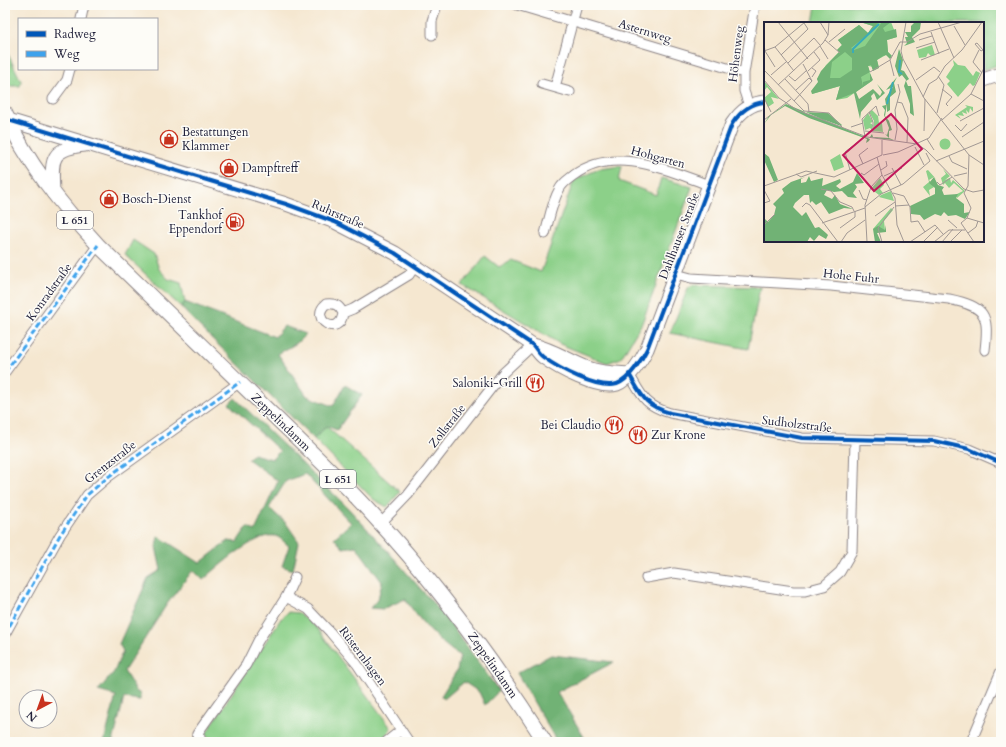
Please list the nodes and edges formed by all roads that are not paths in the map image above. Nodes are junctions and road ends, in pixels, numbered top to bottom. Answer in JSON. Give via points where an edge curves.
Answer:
{"nodes":[{"id":1,"x":84,"y":5,"type":"edge"},
{"id":2,"x":437,"y":5,"type":"edge"},
{"id":3,"x":517,"y":5,"type":"edge"},
{"id":4,"x":577,"y":5,"type":"edge"},
{"id":5,"x":755,"y":5,"type":"edge"},
{"id":6,"x":80,"y":18,"type":"edge"},
{"id":7,"x":573,"y":22,"type":"junction"},
{"id":8,"x":432,"y":35,"type":"dead end"},
{"id":9,"x":70,"y":70,"type":"edge"},
{"id":10,"x":744,"y":74,"type":"junction"},
{"id":11,"x":1001,"y":74,"type":"edge"},
{"id":12,"x":984,"y":80,"type":"edge"},
{"id":13,"x":542,"y":84,"type":"dead end"},
{"id":14,"x":555,"y":87,"type":"junction"},
{"id":15,"x":570,"y":92,"type":"dead end"},
{"id":16,"x":53,"y":99,"type":"dead end"},
{"id":17,"x":764,"y":102,"type":"edge"},
{"id":18,"x":749,"y":106,"type":"junction"},
{"id":19,"x":6,"y":117,"type":"edge"},
{"id":20,"x":88,"y":144,"type":"junction"},
{"id":21,"x":709,"y":185,"type":"junction"},
{"id":22,"x":53,"y":193,"type":"junction"},
{"id":23,"x":545,"y":234,"type":"dead end"},
{"id":24,"x":98,"y":245,"type":"junction"},
{"id":25,"x":415,"y":266,"type":"junction"},
{"id":26,"x":676,"y":274,"type":"junction"},
{"id":27,"x":344,"y":313,"type":"dead end"},
{"id":28,"x":533,"y":345,"type":"junction"},
{"id":29,"x":985,"y":350,"type":"dead end"},
{"id":30,"x":5,"y":372,"type":"edge"},
{"id":31,"x":629,"y":374,"type":"junction"},
{"id":32,"x":240,"y":382,"type":"junction"},
{"id":33,"x":855,"y":440,"type":"junction"},
{"id":34,"x":1001,"y":463,"type":"edge"},
{"id":35,"x":381,"y":523,"type":"junction"},
{"id":36,"x":295,"y":578,"type":"dead end"},
{"id":37,"x":646,"y":578,"type":"dead end"},
{"id":38,"x":286,"y":597,"type":"junction"},
{"id":39,"x":5,"y":634,"type":"edge"},
{"id":40,"x":1001,"y":671,"type":"edge"},
{"id":41,"x":401,"y":730,"type":"junction"},
{"id":42,"x":200,"y":736,"type":"dead end"},
{"id":43,"x":386,"y":742,"type":"edge"},
{"id":44,"x":410,"y":742,"type":"edge"},
{"id":45,"x":545,"y":742,"type":"edge"},
{"id":46,"x":971,"y":742,"type":"edge"}],
"edges":[{"from":1,"to":6,"type":"street"},
{"from":2,"to":8,"type":"street","via":[[432,21]]},
{"from":3,"to":7,"type":"street","name":"Asternweg"},
{"from":4,"to":7,"type":"street"},
{"from":5,"to":10,"type":"street","name":"Höhenweg"},
{"from":7,"to":10,"type":"street","name":"Asternweg"},
{"from":7,"to":14,"type":"street"},
{"from":9,"to":16,"type":"street","via":[[68,80]]},
{"from":10,"to":18,"type":"street","name":"Höhenweg","via":[[744,91]]},
{"from":11,"to":12,"type":"street"},
{"from":13,"to":14,"type":"street"},
{"from":14,"to":15,"type":"street"},
{"from":17,"to":18,"type":"street"},
{"from":18,"to":21,"type":"street","name":"Dahlhauser Straße","via":[[732,124]]},
{"from":19,"to":20,"type":"street","name":"Ruhrstraße"},
{"from":19,"to":22,"type":"main road","name":"Zeppelindamm","number":"L 651"},
{"from":20,"to":22,"type":"street","name":"Ruhrstraße","via":[[68,146],[58,152],[52,166]]},
{"from":20,"to":25,"type":"street","name":"Ruhrstraße","via":[[305,211],[368,238]]},
{"from":21,"to":23,"type":"street","name":"Hohgarten","via":[[667,170],[629,161],[598,163],[580,171],[560,188]]},
{"from":21,"to":26,"type":"street","name":"Dahlhauser Straße"},
{"from":22,"to":24,"type":"main road","name":"Zeppelindamm","number":"L 651"},
{"from":24,"to":30,"type":"street","name":"Konradstraße"},
{"from":24,"to":32,"type":"main road","name":"Zeppelindamm","number":"L 651"},
{"from":25,"to":27,"type":"street","via":[[409,275]]},
{"from":25,"to":28,"type":"street","name":"Ruhrstraße"},
{"from":26,"to":29,"type":"street","name":"Hohe Fuhr","via":[[691,278],[831,286],[962,302],[972,305],[985,318],[988,327]]},
{"from":26,"to":31,"type":"street","name":"Dahlhauser Straße","via":[[647,349],[638,366]]},
{"from":28,"to":31,"type":"street","name":"Ruhrstraße","via":[[541,356],[589,381],[618,384]]},
{"from":28,"to":35,"type":"street","name":"Zollstraße","via":[[503,374],[408,495]]},
{"from":31,"to":33,"type":"street","name":"Sudholzstraße","via":[[651,406],[670,413],[802,438]]},
{"from":32,"to":35,"type":"main road","name":"Zeppelindamm","number":"L 651"},
{"from":32,"to":39,"type":"street","name":"Grenzstraße","via":[[108,477],[87,495],[60,535]]},
{"from":33,"to":34,"type":"street","name":"Sudholzstraße","via":[[892,439],[952,444]]},
{"from":33,"to":37,"type":"street","via":[[852,551],[840,572],[824,586],[793,591],[674,573]]},
{"from":35,"to":45,"type":"main road","name":"Zeppelindamm","number":"L 651","via":[[448,603],[494,665]]},
{"from":36,"to":38,"type":"street"},
{"from":38,"to":41,"type":"street","name":"Rüsternhagen","via":[[308,609],[330,632],[356,664]]},
{"from":38,"to":42,"type":"street","via":[[246,665],[197,734]]},
{"from":40,"to":46,"type":"street"},
{"from":41,"to":43,"type":"street"},
{"from":41,"to":44,"type":"street","name":"Rüsternhagen"}]}
